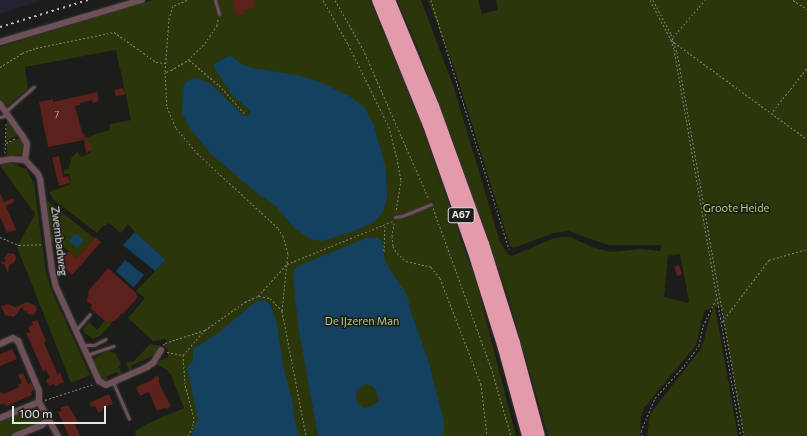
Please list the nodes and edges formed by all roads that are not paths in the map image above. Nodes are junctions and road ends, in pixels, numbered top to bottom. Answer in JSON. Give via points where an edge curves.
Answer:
{"nodes":[{"id":1,"x":142,"y":0,"type":"edge"},
{"id":2,"x":215,"y":0,"type":"edge"},
{"id":3,"x":378,"y":0,"type":"edge"},
{"id":4,"x":389,"y":0,"type":"edge"},
{"id":5,"x":219,"y":14,"type":"road end"},
{"id":6,"x":0,"y":42,"type":"edge"},
{"id":7,"x":34,"y":87,"type":"dead end"},
{"id":8,"x":0,"y":104,"type":"edge"},
{"id":9,"x":6,"y":114,"type":"junction"},
{"id":10,"x":0,"y":117,"type":"edge"},
{"id":11,"x":2,"y":160,"type":"edge"},
{"id":12,"x":25,"y":160,"type":"junction"},
{"id":13,"x":431,"y":204,"type":"road end"},
{"id":14,"x":394,"y":219,"type":"road end"},
{"id":15,"x":90,"y":314,"type":"dead end"},
{"id":16,"x":76,"y":330,"type":"junction"},
{"id":17,"x":106,"y":339,"type":"dead end"},
{"id":18,"x":0,"y":344,"type":"edge"},
{"id":19,"x":83,"y":345,"type":"junction"},
{"id":20,"x":113,"y":346,"type":"dead end"},
{"id":21,"x":161,"y":350,"type":"road end"},
{"id":22,"x":87,"y":355,"type":"junction"},
{"id":23,"x":113,"y":382,"type":"junction"},
{"id":24,"x":39,"y":402,"type":"junction"},
{"id":25,"x":0,"y":418,"type":"edge"},
{"id":26,"x":129,"y":418,"type":"dead end"},
{"id":27,"x":48,"y":419,"type":"junction"},
{"id":28,"x":15,"y":436,"type":"edge"},
{"id":29,"x":58,"y":436,"type":"edge"},
{"id":30,"x":528,"y":436,"type":"edge"},
{"id":31,"x":539,"y":436,"type":"edge"}],
"edges":[{"from":1,"to":6,"type":"street"},
{"from":2,"to":5,"type":"lane"},
{"from":3,"to":30,"type":"highway","number":"A67","via":[[430,125],[473,249]]},
{"from":4,"to":31,"type":"highway","number":"A67","via":[[433,106],[483,244],[514,343]]},
{"from":7,"to":9,"type":"lane"},
{"from":8,"to":9,"type":"street"},
{"from":9,"to":10,"type":"lane"},
{"from":9,"to":12,"type":"street","via":[[27,144]]},
{"from":11,"to":12,"type":"street"},
{"from":12,"to":16,"type":"street","name":"Zwembadweg","via":[[40,180],[56,287]]},
{"from":13,"to":14,"type":"lane"},
{"from":15,"to":16,"type":"lane"},
{"from":16,"to":19,"type":"street","name":"Zwembadweg"},
{"from":17,"to":19,"type":"lane","via":[[100,343]]},
{"from":18,"to":24,"type":"street","via":[[13,338],[18,341],[39,391]]},
{"from":19,"to":22,"type":"street","name":"Zwembadweg"},
{"from":20,"to":22,"type":"lane"},
{"from":21,"to":23,"type":"street","via":[[153,363]]},
{"from":22,"to":23,"type":"street","name":"Zwembadweg","via":[[100,382]]},
{"from":23,"to":26,"type":"lane"},
{"from":24,"to":25,"type":"street"},
{"from":24,"to":27,"type":"street"},
{"from":27,"to":28,"type":"street","via":[[42,425]]},
{"from":27,"to":29,"type":"street"}]}
